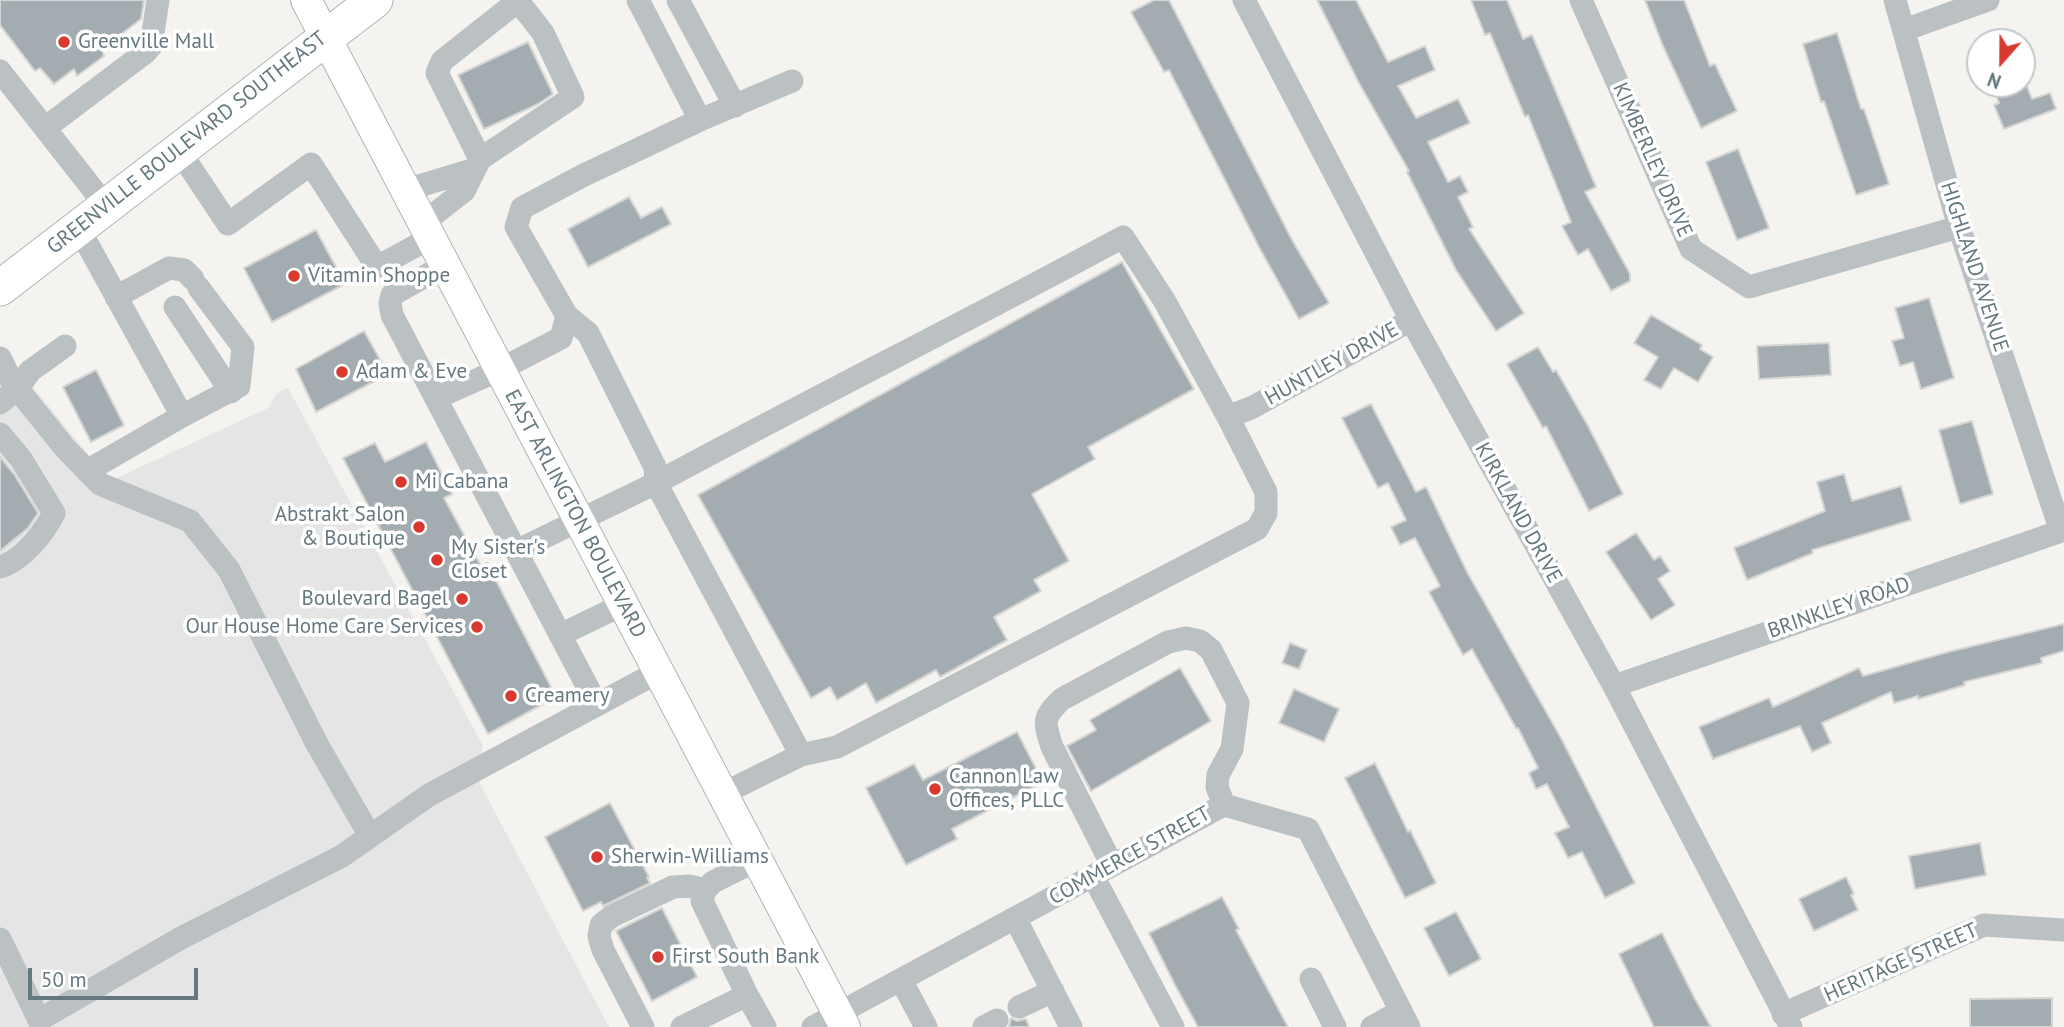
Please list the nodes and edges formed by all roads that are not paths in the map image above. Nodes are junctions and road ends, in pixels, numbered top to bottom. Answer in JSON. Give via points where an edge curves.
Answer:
{"nodes":[{"id":1,"x":158,"y":0,"type":"edge"},
{"id":2,"x":306,"y":0,"type":"edge"},
{"id":3,"x":375,"y":0,"type":"edge"},
{"id":4,"x":519,"y":0,"type":"edge"},
{"id":5,"x":638,"y":0,"type":"edge"},
{"id":6,"x":678,"y":0,"type":"edge"},
{"id":7,"x":1244,"y":0,"type":"edge"},
{"id":8,"x":1581,"y":0,"type":"edge"},
{"id":9,"x":1895,"y":0,"type":"edge"},
{"id":10,"x":1988,"y":0,"type":"edge"},
{"id":11,"x":1904,"y":30,"type":"junction"},
{"id":12,"x":326,"y":37,"type":"junction"},
{"id":13,"x":0,"y":71,"type":"edge"},
{"id":14,"x":792,"y":81,"type":"dead end"},
{"id":15,"x":734,"y":106,"type":"junction"},
{"id":16,"x":700,"y":120,"type":"junction"},
{"id":17,"x":45,"y":128,"type":"junction"},
{"id":18,"x":178,"y":149,"type":"junction"},
{"id":19,"x":478,"y":164,"type":"junction"},
{"id":20,"x":406,"y":190,"type":"junction"},
{"id":21,"x":106,"y":206,"type":"junction"},
{"id":22,"x":78,"y":227,"type":"junction"},
{"id":23,"x":1959,"y":227,"type":"junction"},
{"id":24,"x":427,"y":230,"type":"junction"},
{"id":25,"x":445,"y":265,"type":"junction"},
{"id":26,"x":147,"y":279,"type":"junction"},
{"id":27,"x":0,"y":288,"type":"edge"},
{"id":28,"x":116,"y":298,"type":"junction"},
{"id":29,"x":567,"y":316,"type":"junction"},
{"id":30,"x":1411,"y":320,"type":"junction"},
{"id":31,"x":65,"y":346,"type":"dead end"},
{"id":32,"x":0,"y":358,"type":"edge"},
{"id":33,"x":499,"y":370,"type":"junction"},
{"id":34,"x":10,"y":385,"type":"edge"},
{"id":35,"x":231,"y":392,"type":"junction"},
{"id":36,"x":436,"y":398,"type":"junction"},
{"id":37,"x":0,"y":403,"type":"edge"},
{"id":38,"x":182,"y":416,"type":"junction"},
{"id":39,"x":1228,"y":417,"type":"junction"},
{"id":40,"x":0,"y":434,"type":"edge"},
{"id":41,"x":87,"y":471,"type":"junction"},
{"id":42,"x":656,"y":483,"type":"junction"},
{"id":43,"x":579,"y":522,"type":"junction"},
{"id":44,"x":2062,"y":531,"type":"edge"},
{"id":45,"x":516,"y":551,"type":"junction"},
{"id":46,"x":0,"y":566,"type":"edge"},
{"id":47,"x":622,"y":605,"type":"junction"},
{"id":48,"x":560,"y":635,"type":"junction"},
{"id":49,"x":658,"y":672,"type":"junction"},
{"id":50,"x":1614,"y":685,"type":"junction"},
{"id":51,"x":597,"y":705,"type":"junction"},
{"id":52,"x":801,"y":755,"type":"junction"},
{"id":53,"x":722,"y":794,"type":"junction"},
{"id":54,"x":1224,"y":805,"type":"junction"},
{"id":55,"x":370,"y":836,"type":"junction"},
{"id":56,"x":757,"y":860,"type":"junction"},
{"id":57,"x":1103,"y":871,"type":"junction"},
{"id":58,"x":705,"y":890,"type":"junction"},
{"id":59,"x":1015,"y":918,"type":"junction"},
{"id":60,"x":2064,"y":930,"type":"edge"},
{"id":61,"x":0,"y":939,"type":"edge"},
{"id":62,"x":1311,"y":979,"type":"dead end"},
{"id":63,"x":901,"y":980,"type":"junction"},
{"id":64,"x":1053,"y":991,"type":"junction"},
{"id":65,"x":747,"y":995,"type":"junction"},
{"id":66,"x":1019,"y":1007,"type":"dead end"},
{"id":67,"x":1405,"y":1019,"type":"edge"},
{"id":68,"x":1787,"y":1021,"type":"edge"},
{"id":69,"x":832,"y":1023,"type":"edge"},
{"id":70,"x":643,"y":1027,"type":"edge"},
{"id":71,"x":682,"y":1027,"type":"edge"},
{"id":72,"x":765,"y":1027,"type":"edge"},
{"id":73,"x":926,"y":1027,"type":"edge"},
{"id":74,"x":1071,"y":1027,"type":"edge"},
{"id":75,"x":1173,"y":1027,"type":"edge"},
{"id":76,"x":1335,"y":1027,"type":"edge"},
{"id":77,"x":1372,"y":1027,"type":"edge"}],
"edges":[{"from":1,"to":17,"type":"street","via":[[151,46],[146,52]]},
{"from":2,"to":12,"type":"main road","name":"EAST ARLINGTON BOULEVARD"},
{"from":3,"to":12,"type":"highway","name":"GREENVILLE BOULEVARD SOUTHEAST"},
{"from":4,"to":19,"type":"street","via":[[442,61],[437,73]]},
{"from":4,"to":19,"type":"street","via":[[543,33],[573,97]]},
{"from":5,"to":16,"type":"street"},
{"from":6,"to":15,"type":"street"},
{"from":7,"to":30,"type":"street","name":"KIRKLAND DRIVE"},
{"from":8,"to":23,"type":"street","name":"KIMBERLEY DRIVE","via":[[1691,249],[1749,287]]},
{"from":9,"to":11,"type":"street","name":"HIGHLAND AVENUE"},
{"from":10,"to":11,"type":"street"},
{"from":11,"to":23,"type":"street","name":"HIGHLAND AVENUE"},
{"from":12,"to":18,"type":"highway","name":"GREENVILLE BOULEVARD SOUTHEAST"},
{"from":12,"to":20,"type":"main road","name":"EAST ARLINGTON BOULEVARD"},
{"from":13,"to":17,"type":"street"},
{"from":14,"to":15,"type":"street"},
{"from":15,"to":16,"type":"street"},
{"from":16,"to":29,"type":"street","via":[[522,208],[516,227]]},
{"from":17,"to":21,"type":"street"},
{"from":18,"to":21,"type":"highway","name":"GREENVILLE BOULEVARD SOUTHEAST"},
{"from":18,"to":24,"type":"street","via":[[228,224],[312,164],[377,267]]},
{"from":19,"to":20,"type":"street"},
{"from":19,"to":24,"type":"street","via":[[464,191]]},
{"from":20,"to":24,"type":"main road","name":"EAST ARLINGTON BOULEVARD"},
{"from":21,"to":22,"type":"highway","name":"GREENVILLE BOULEVARD SOUTHEAST"},
{"from":22,"to":27,"type":"highway","name":"GREENVILLE BOULEVARD SOUTHEAST"},
{"from":22,"to":28,"type":"street"},
{"from":23,"to":44,"type":"street","name":"HIGHLAND AVENUE"},
{"from":24,"to":25,"type":"main road","name":"EAST ARLINGTON BOULEVARD"},
{"from":25,"to":33,"type":"main road","name":"EAST ARLINGTON BOULEVARD"},
{"from":25,"to":36,"type":"street","via":[[393,295],[390,303]]},
{"from":26,"to":28,"type":"street"},
{"from":26,"to":35,"type":"street","via":[[171,301]]},
{"from":26,"to":35,"type":"street","via":[[169,268],[184,270],[243,347],[239,386]]},
{"from":28,"to":38,"type":"street"},
{"from":29,"to":33,"type":"street","via":[[561,338]]},
{"from":29,"to":42,"type":"street","via":[[588,333],[655,467]]},
{"from":30,"to":39,"type":"street","name":"HUNTLEY DRIVE"},
{"from":30,"to":50,"type":"street","name":"KIRKLAND DRIVE"},
{"from":31,"to":34,"type":"street"},
{"from":32,"to":34,"type":"street"},
{"from":33,"to":36,"type":"street"},
{"from":33,"to":43,"type":"main road","name":"EAST ARLINGTON BOULEVARD"},
{"from":34,"to":37,"type":"street"},
{"from":34,"to":41,"type":"street"},
{"from":35,"to":38,"type":"street"},
{"from":36,"to":45,"type":"street"},
{"from":38,"to":41,"type":"street"},
{"from":39,"to":42,"type":"street","via":[[1164,300],[1123,237]]},
{"from":39,"to":52,"type":"street","via":[[1266,492],[1266,513],[1257,529],[837,747]]},
{"from":40,"to":46,"type":"street","via":[[22,459],[54,513],[43,534],[8,565]]},
{"from":41,"to":55,"type":"street","via":[[100,484],[190,521],[229,569],[317,744]]},
{"from":42,"to":43,"type":"street"},
{"from":42,"to":52,"type":"street"},
{"from":43,"to":45,"type":"street"},
{"from":43,"to":47,"type":"main road","name":"EAST ARLINGTON BOULEVARD"},
{"from":44,"to":50,"type":"street","name":"BRINKLEY ROAD"},
{"from":45,"to":48,"type":"street"},
{"from":47,"to":48,"type":"street"},
{"from":47,"to":49,"type":"main road","name":"EAST ARLINGTON BOULEVARD"},
{"from":48,"to":51,"type":"street"},
{"from":49,"to":51,"type":"street"},
{"from":49,"to":53,"type":"main road","name":"EAST ARLINGTON BOULEVARD"},
{"from":50,"to":68,"type":"street","name":"KIRKLAND DRIVE"},
{"from":51,"to":55,"type":"street","via":[[429,795]]},
{"from":52,"to":53,"type":"street"},
{"from":53,"to":56,"type":"main road","name":"EAST ARLINGTON BOULEVARD"},
{"from":54,"to":57,"type":"street","name":"COMMERCE STREET"},
{"from":54,"to":57,"type":"street","via":[[1218,775],[1232,749],[1238,703],[1211,650],[1200,641],[1185,638],[1168,642],[1062,699],[1048,712],[1046,727],[1052,747]]},
{"from":54,"to":67,"type":"street","name":"COMMERCE STREET","via":[[1308,829]]},
{"from":55,"to":61,"type":"street","via":[[342,856],[225,914],[39,1020]]},
{"from":56,"to":58,"type":"street"},
{"from":56,"to":69,"type":"main road","name":"EAST ARLINGTON BOULEVARD"},
{"from":57,"to":59,"type":"street","name":"COMMERCE STREET"},
{"from":57,"to":75,"type":"street"},
{"from":58,"to":65,"type":"street","via":[[702,901]]},
{"from":58,"to":70,"type":"street","via":[[673,887],[601,925],[603,950]]},
{"from":59,"to":63,"type":"street","name":"COMMERCE STREET"},
{"from":59,"to":64,"type":"street"},
{"from":60,"to":68,"type":"street","name":"HERITAGE STREET","via":[[1984,925]]},
{"from":62,"to":76,"type":"street"},
{"from":63,"to":69,"type":"street","name":"COMMERCE STREET"},
{"from":63,"to":73,"type":"street"},
{"from":64,"to":66,"type":"street"},
{"from":64,"to":74,"type":"street"},
{"from":65,"to":71,"type":"street"},
{"from":65,"to":72,"type":"street"},
{"from":67,"to":77,"type":"street"}]}
